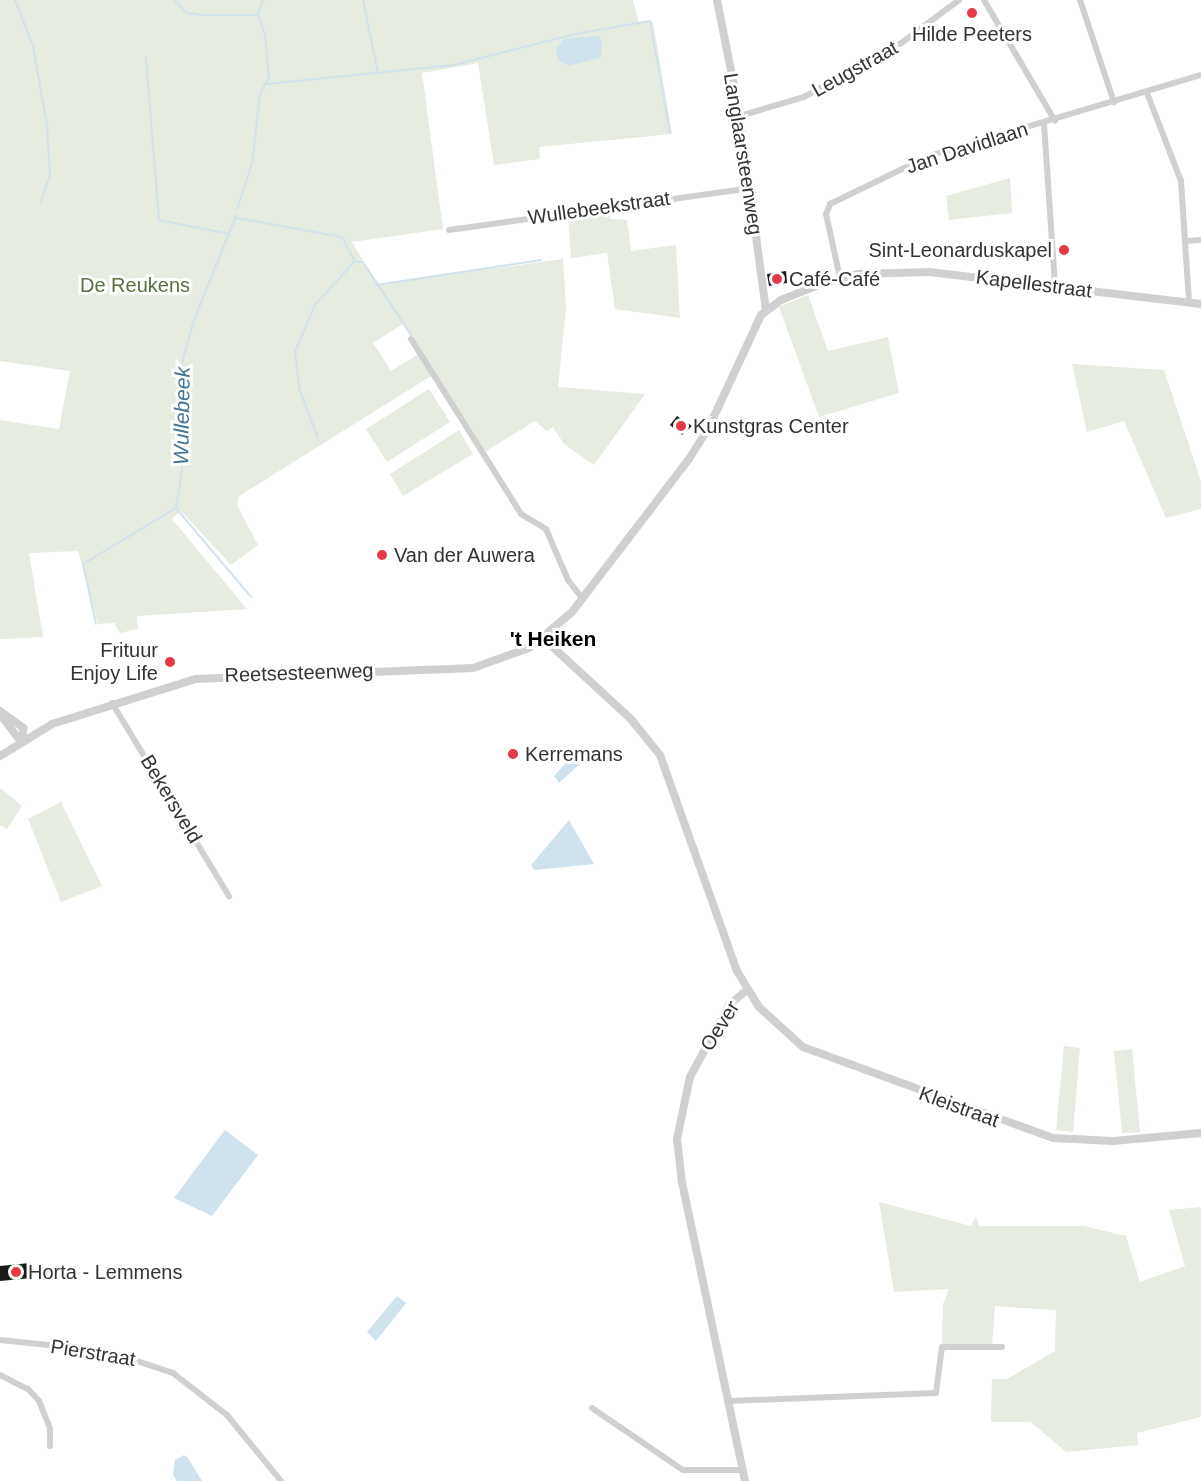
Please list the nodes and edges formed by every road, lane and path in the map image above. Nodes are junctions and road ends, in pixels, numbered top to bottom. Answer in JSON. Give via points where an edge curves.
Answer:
{"nodes":[{"id":1,"x":717,"y":0,"type":"edge"},
{"id":2,"x":959,"y":0,"type":"edge"},
{"id":3,"x":984,"y":0,"type":"edge"},
{"id":4,"x":1080,"y":0,"type":"edge"},
{"id":5,"x":1201,"y":75,"type":"edge"},
{"id":6,"x":1147,"y":93,"type":"junction"},
{"id":7,"x":1114,"y":102,"type":"junction"},
{"id":8,"x":740,"y":116,"type":"junction"},
{"id":9,"x":1055,"y":121,"type":"junction"},
{"id":10,"x":1044,"y":124,"type":"junction"},
{"id":11,"x":750,"y":188,"type":"junction"},
{"id":12,"x":449,"y":230,"type":"dead end"},
{"id":13,"x":1201,"y":240,"type":"edge"},
{"id":14,"x":1185,"y":241,"type":"junction"},
{"id":15,"x":840,"y":278,"type":"junction"},
{"id":16,"x":1054,"y":286,"type":"junction"},
{"id":17,"x":1189,"y":303,"type":"junction"},
{"id":18,"x":1201,"y":304,"type":"edge"},
{"id":19,"x":766,"y":310,"type":"junction"},
{"id":20,"x":411,"y":339,"type":"dead end"},
{"id":21,"x":583,"y":599,"type":"junction"},
{"id":22,"x":544,"y":639,"type":"junction"},
{"id":23,"x":112,"y":703,"type":"junction"},
{"id":24,"x":0,"y":712,"type":"edge"},
{"id":25,"x":23,"y":728,"type":"junction"},
{"id":26,"x":40,"y":730,"type":"junction"},
{"id":27,"x":12,"y":732,"type":"junction"},
{"id":28,"x":22,"y":740,"type":"junction"},
{"id":29,"x":8,"y":750,"type":"junction"},
{"id":30,"x":0,"y":756,"type":"edge"},
{"id":31,"x":229,"y":896,"type":"dead end"},
{"id":32,"x":747,"y":990,"type":"junction"},
{"id":33,"x":1201,"y":1133,"type":"edge"},
{"id":34,"x":0,"y":1340,"type":"edge"},
{"id":35,"x":1002,"y":1347,"type":"dead end"},
{"id":36,"x":0,"y":1375,"type":"edge"},
{"id":37,"x":728,"y":1401,"type":"junction"},
{"id":38,"x":592,"y":1408,"type":"dead end"},
{"id":39,"x":50,"y":1446,"type":"dead end"},
{"id":40,"x":743,"y":1470,"type":"junction"},
{"id":41,"x":281,"y":1481,"type":"edge"},
{"id":42,"x":745,"y":1481,"type":"edge"}],
"edges":[{"from":1,"to":8,"type":"street","name":"Langlaarsteenweg"},
{"from":2,"to":8,"type":"street","name":"Leugstraat","via":[[900,44],[804,97]]},
{"from":3,"to":9,"type":"street"},
{"from":4,"to":7,"type":"street"},
{"from":5,"to":6,"type":"street","name":"Jan Davidlaan"},
{"from":6,"to":7,"type":"street","name":"Jan Davidlaan"},
{"from":6,"to":14,"type":"street","via":[[1181,181]]},
{"from":7,"to":9,"type":"street","name":"Jan Davidlaan"},
{"from":8,"to":11,"type":"street","name":"Langlaarsteenweg"},
{"from":9,"to":10,"type":"street","name":"Jan Davidlaan"},
{"from":10,"to":15,"type":"street","name":"Jan Davidlaan","via":[[929,156],[830,204],[826,214]]},
{"from":10,"to":16,"type":"street"},
{"from":11,"to":12,"type":"street","name":"Wullebeekstraat"},
{"from":11,"to":19,"type":"street","name":"Langlaarsteenweg"},
{"from":13,"to":14,"type":"street"},
{"from":14,"to":17,"type":"street"},
{"from":15,"to":16,"type":"street","name":"Kapellestraat","via":[[908,271]]},
{"from":15,"to":19,"type":"street","name":"Kapellestraat"},
{"from":16,"to":17,"type":"street","name":"Kapellestraat"},
{"from":17,"to":18,"type":"street","name":"Kapellestraat"},
{"from":19,"to":21,"type":"street","name":"Reetsesteenweg","via":[[689,459]]},
{"from":20,"to":21,"type":"street","via":[[522,514],[546,529],[568,580]]},
{"from":21,"to":22,"type":"street","name":"Reetsesteenweg"},
{"from":22,"to":23,"type":"street","name":"Reetsesteenweg","via":[[506,659],[473,668],[220,675]]},
{"from":22,"to":32,"type":"street","name":"Oever","via":[[630,718],[660,755]]},
{"from":23,"to":26,"type":"street","name":"Reetsesteenweg"},
{"from":23,"to":31,"type":"street","name":"Bekersveld"},
{"from":24,"to":25,"type":"street"},
{"from":24,"to":27,"type":"street"},
{"from":25,"to":26,"type":"street"},
{"from":25,"to":28,"type":"street"},
{"from":26,"to":28,"type":"street","name":"Reetsesteenweg"},
{"from":27,"to":28,"type":"street"},
{"from":27,"to":29,"type":"street"},
{"from":28,"to":29,"type":"street","name":"Reetsesteenweg"},
{"from":29,"to":30,"type":"street","name":"Reetsesteenweg"},
{"from":32,"to":33,"type":"street","name":"Kleistraat","via":[[770,1019],[803,1047],[1021,1129],[1092,1141]]},
{"from":32,"to":37,"type":"street","name":"Oever","via":[[729,1005],[690,1077],[677,1139],[682,1183]]},
{"from":34,"to":41,"type":"street","name":"Pierstraat","via":[[106,1351],[173,1373],[221,1409]]},
{"from":35,"to":37,"type":"street","via":[[942,1347],[936,1393]]},
{"from":36,"to":39,"type":"street","via":[[28,1389],[39,1401],[50,1428]]},
{"from":37,"to":40,"type":"street","name":"Oever"},
{"from":38,"to":40,"type":"street","via":[[683,1470]]},
{"from":40,"to":42,"type":"street","name":"Oever"}]}
